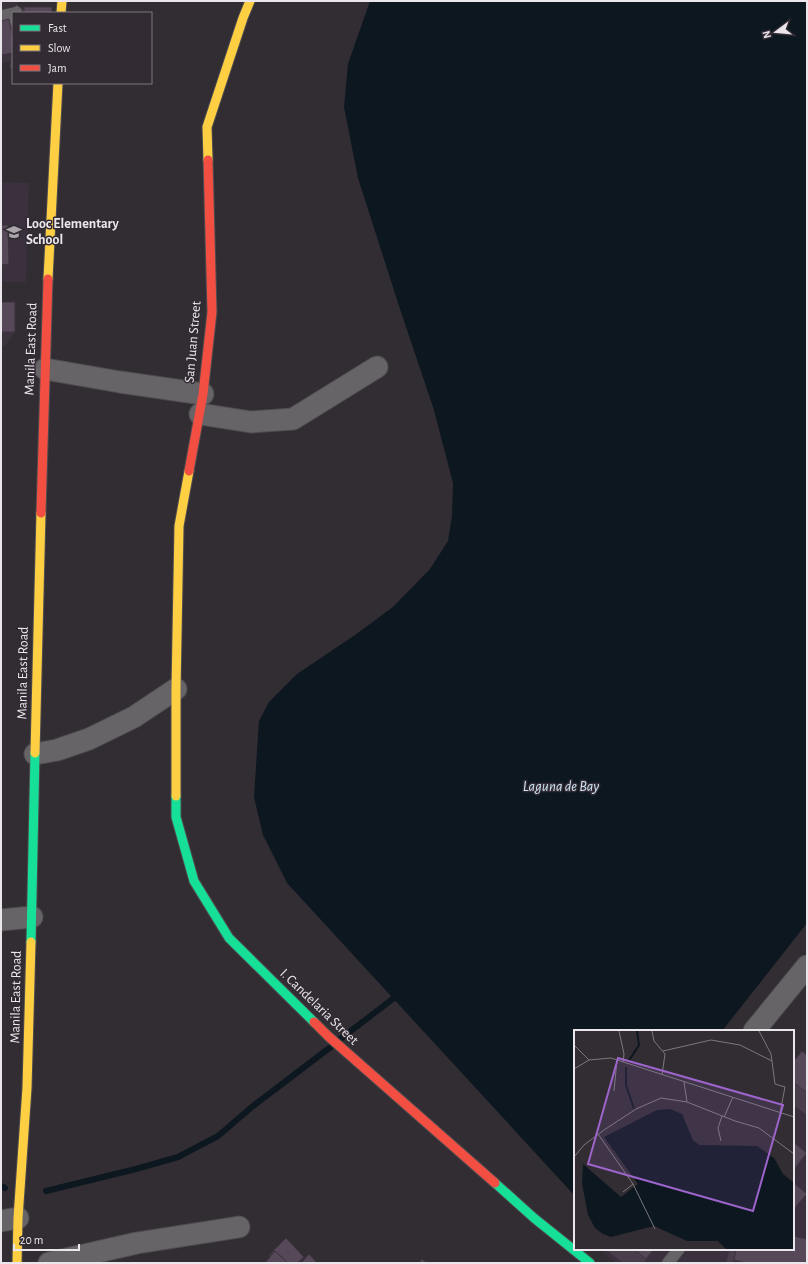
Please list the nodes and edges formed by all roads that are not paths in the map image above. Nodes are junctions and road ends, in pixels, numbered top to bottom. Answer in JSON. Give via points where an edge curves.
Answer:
{"nodes":[{"id":1,"x":250,"y":1,"type":"edge"},
{"id":2,"x":12,"y":16,"type":"edge"},
{"id":3,"x":1,"y":17,"type":"edge"},
{"id":4,"x":58,"y":84,"type":"edge"},
{"id":5,"x":377,"y":366,"type":"dead end"},
{"id":6,"x":45,"y":369,"type":"junction"},
{"id":7,"x":201,"y":404,"type":"junction"},
{"id":8,"x":176,"y":689,"type":"junction"},
{"id":9,"x":35,"y":754,"type":"junction"},
{"id":10,"x":32,"y":917,"type":"junction"},
{"id":11,"x":1,"y":920,"type":"edge"},
{"id":12,"x":807,"y":966,"type":"edge"},
{"id":13,"x":755,"y":1030,"type":"edge"},
{"id":14,"x":9,"y":1220,"type":"edge"},
{"id":15,"x":239,"y":1227,"type":"dead end"},
{"id":16,"x":574,"y":1249,"type":"edge"},
{"id":17,"x":678,"y":1250,"type":"edge"},
{"id":18,"x":17,"y":1263,"type":"edge"},
{"id":19,"x":50,"y":1263,"type":"edge"},
{"id":20,"x":668,"y":1263,"type":"edge"}],
"edges":[{"from":1,"to":7,"type":"street","name":"San Juan Street","via":[[207,127],[212,312]]},
{"from":2,"to":3,"type":"street"},
{"from":4,"to":6,"type":"street","name":"Manila East Road"},
{"from":5,"to":7,"type":"street","via":[[293,419],[251,422]]},
{"from":6,"to":7,"type":"street","via":[[120,382]]},
{"from":6,"to":9,"type":"street","name":"Manila East Road"},
{"from":7,"to":8,"type":"street","name":"San Juan Street","via":[[180,526]]},
{"from":8,"to":9,"type":"street","via":[[134,717],[89,739],[57,750]]},
{"from":8,"to":16,"type":"street","name":"I. Candelaria Street","via":[[176,817],[194,881],[229,938],[349,1055],[528,1213]]},
{"from":9,"to":10,"type":"street","name":"Manila East Road"},
{"from":10,"to":11,"type":"street"},
{"from":10,"to":14,"type":"street","name":"Manila East Road","via":[[28,1088]]},
{"from":12,"to":13,"type":"street"},
{"from":14,"to":18,"type":"street","name":"Manila East Road"},
{"from":15,"to":19,"type":"street","via":[[137,1243]]},
{"from":17,"to":20,"type":"lane"}]}
